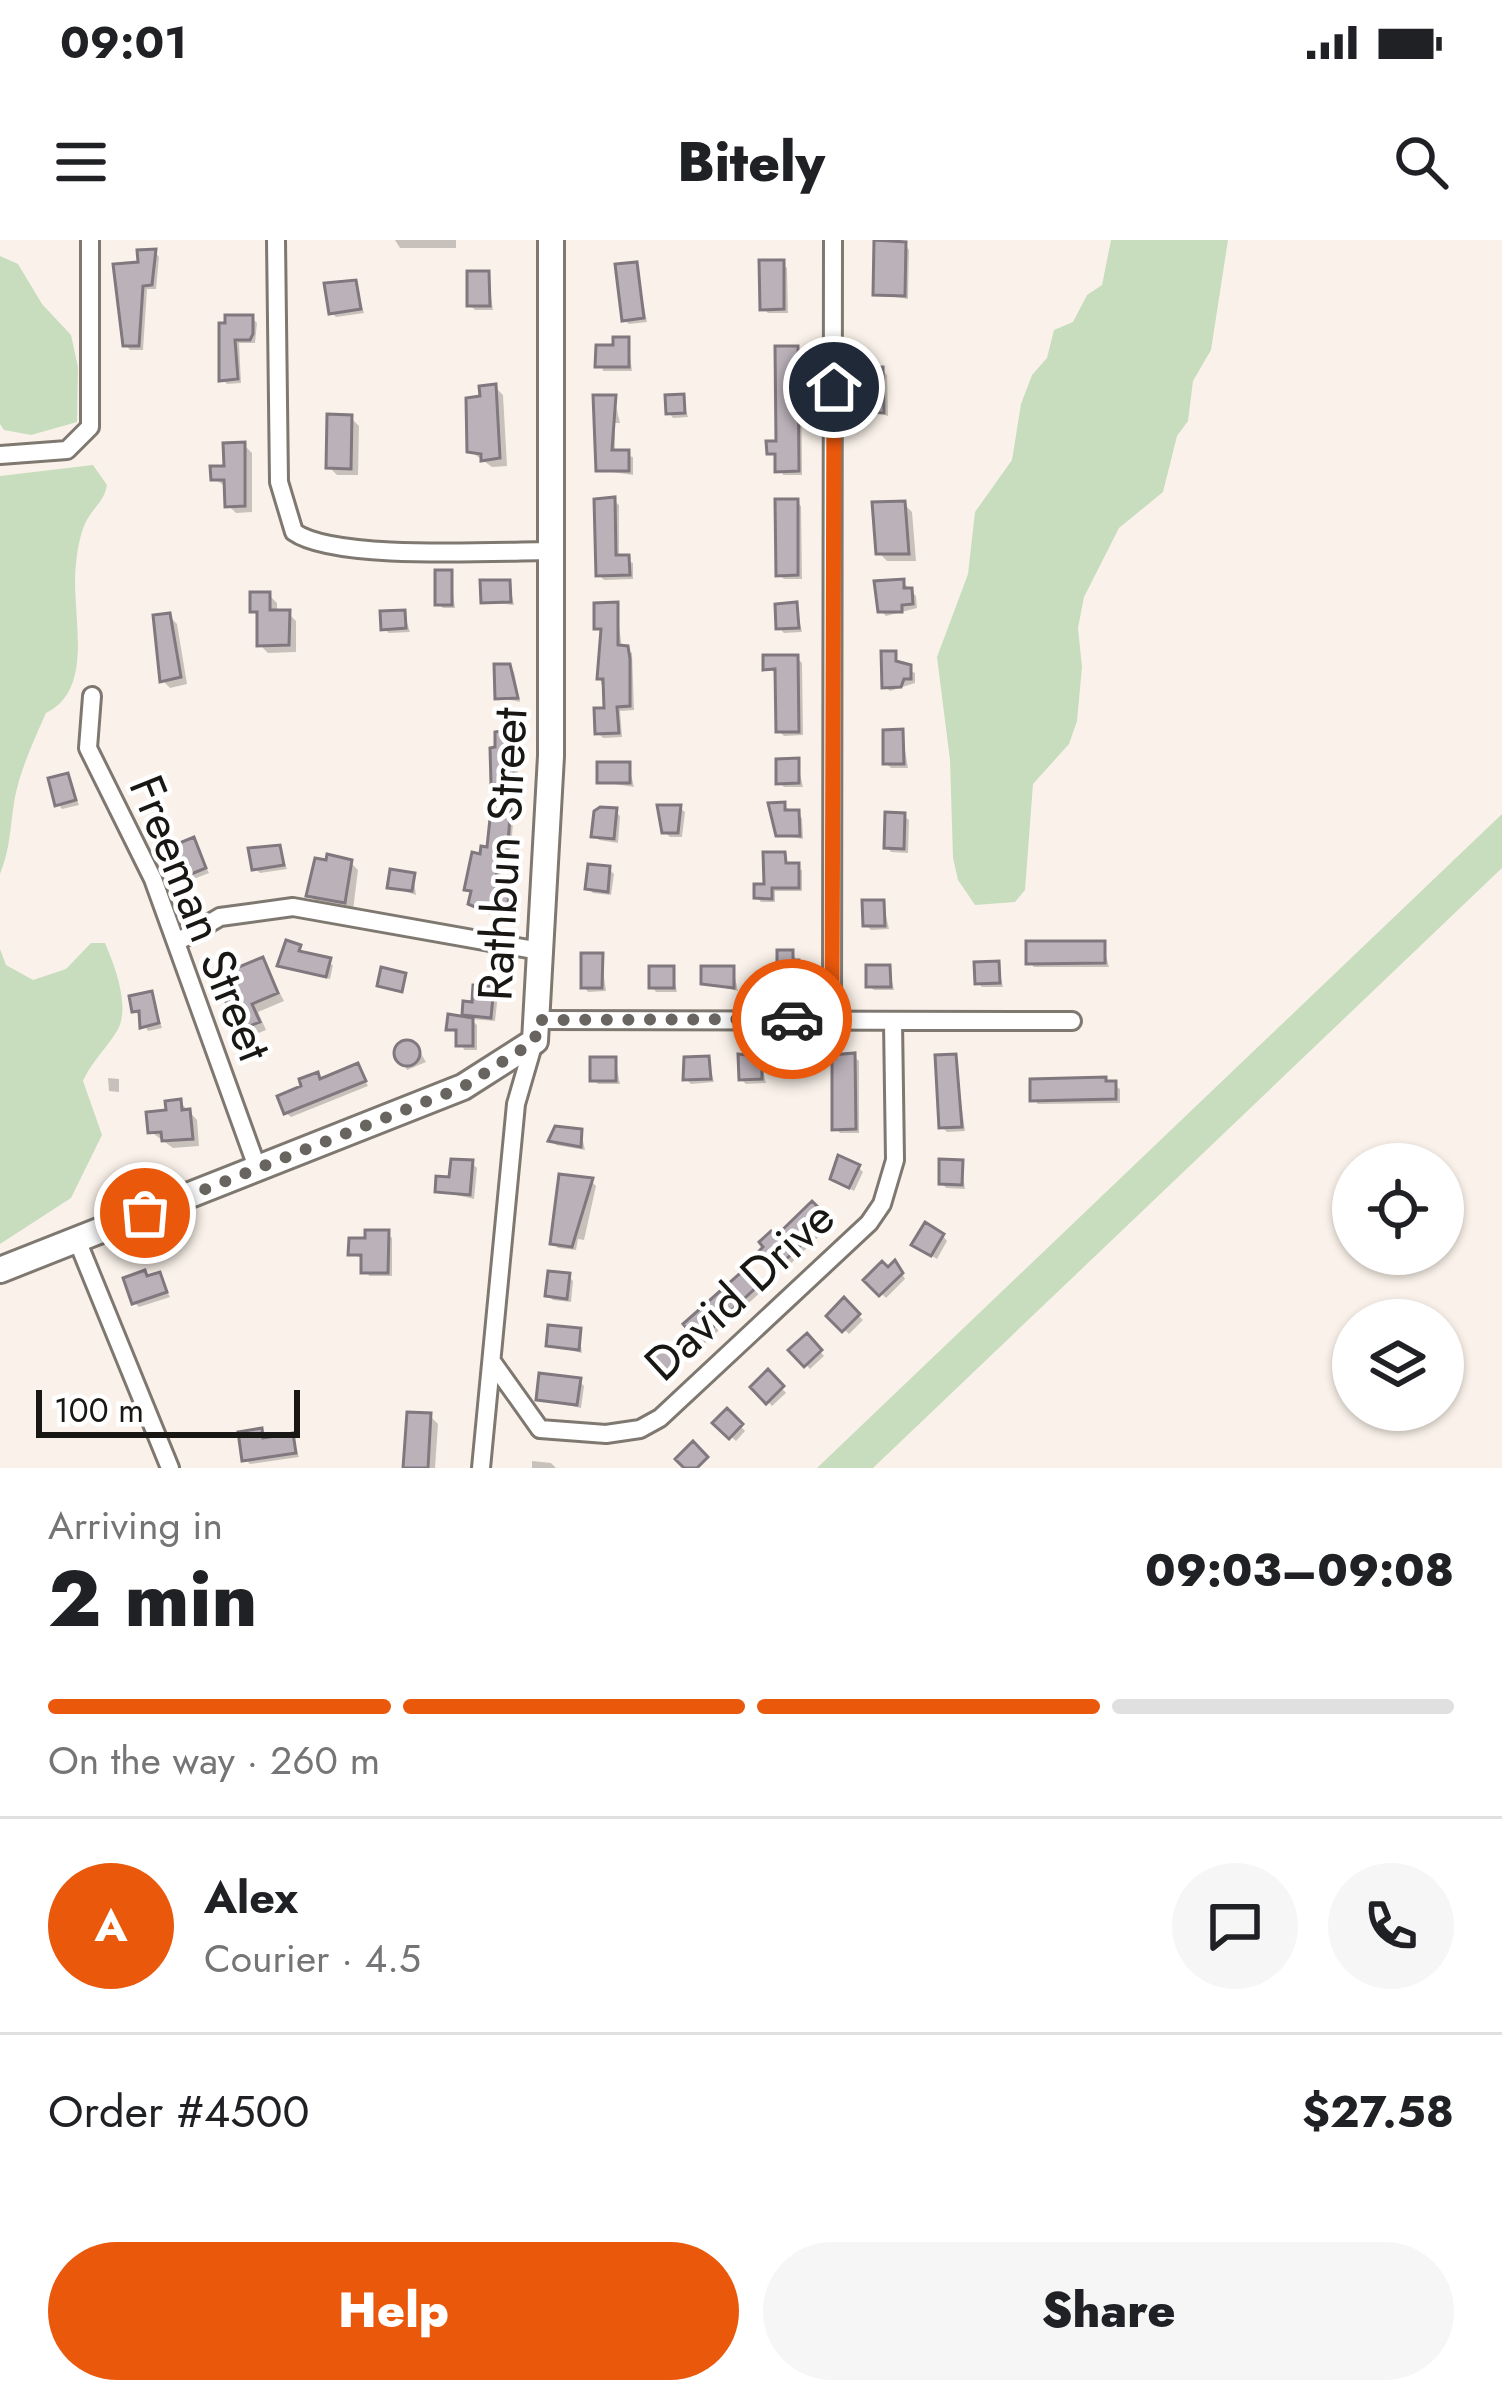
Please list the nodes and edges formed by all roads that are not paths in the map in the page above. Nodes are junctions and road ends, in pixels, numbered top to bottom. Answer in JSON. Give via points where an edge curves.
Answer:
{"nodes":[{"id":1,"x":89,"y":240,"type":"edge"},
{"id":2,"x":276,"y":240,"type":"edge"},
{"id":3,"x":551,"y":240,"type":"edge"},
{"id":4,"x":833,"y":240,"type":"edge"},
{"id":5,"x":0,"y":455,"type":"edge"},
{"id":6,"x":551,"y":551,"type":"junction"},
{"id":7,"x":92,"y":696,"type":"dead end"},
{"id":8,"x":178,"y":943,"type":"junction"},
{"id":9,"x":540,"y":951,"type":"junction"},
{"id":10,"x":832,"y":1018,"type":"junction"},
{"id":11,"x":893,"y":1021,"type":"junction"},
{"id":12,"x":1072,"y":1021,"type":"dead end"},
{"id":13,"x":536,"y":1031,"type":"junction"},
{"id":14,"x":257,"y":1168,"type":"junction"},
{"id":15,"x":77,"y":1240,"type":"junction"},
{"id":16,"x":0,"y":1270,"type":"edge"},
{"id":17,"x":493,"y":1364,"type":"junction"},
{"id":18,"x":170,"y":1468,"type":"edge"},
{"id":19,"x":481,"y":1468,"type":"edge"}],
"edges":[{"from":1,"to":5,"type":"street","via":[[92,418],[74,447]]},
{"from":2,"to":6,"type":"street","via":[[279,482],[294,532],[321,543],[410,550]]},
{"from":3,"to":6,"type":"street","name":"Rathbun Street"},
{"from":4,"to":10,"type":"street"},
{"from":6,"to":9,"type":"street","name":"Rathbun Street","via":[[551,778]]},
{"from":7,"to":8,"type":"street","name":"Freeman Street","via":[[88,748]]},
{"from":8,"to":9,"type":"street","via":[[220,916],[293,907]]},
{"from":8,"to":14,"type":"street","name":"Freeman Street"},
{"from":9,"to":13,"type":"street","name":"Rathbun Street"},
{"from":10,"to":11,"type":"street"},
{"from":10,"to":13,"type":"street"},
{"from":11,"to":12,"type":"street"},
{"from":11,"to":17,"type":"street","name":"David Drive","via":[[895,1160],[882,1204],[681,1401],[640,1429],[540,1429]]},
{"from":13,"to":14,"type":"street","via":[[463,1087]]},
{"from":13,"to":17,"type":"street","name":"Rathbun Street","via":[[516,1104]]},
{"from":14,"to":15,"type":"street"},
{"from":15,"to":16,"type":"street"},
{"from":15,"to":18,"type":"street"},
{"from":17,"to":19,"type":"street","name":"Rathbun Street"}]}
